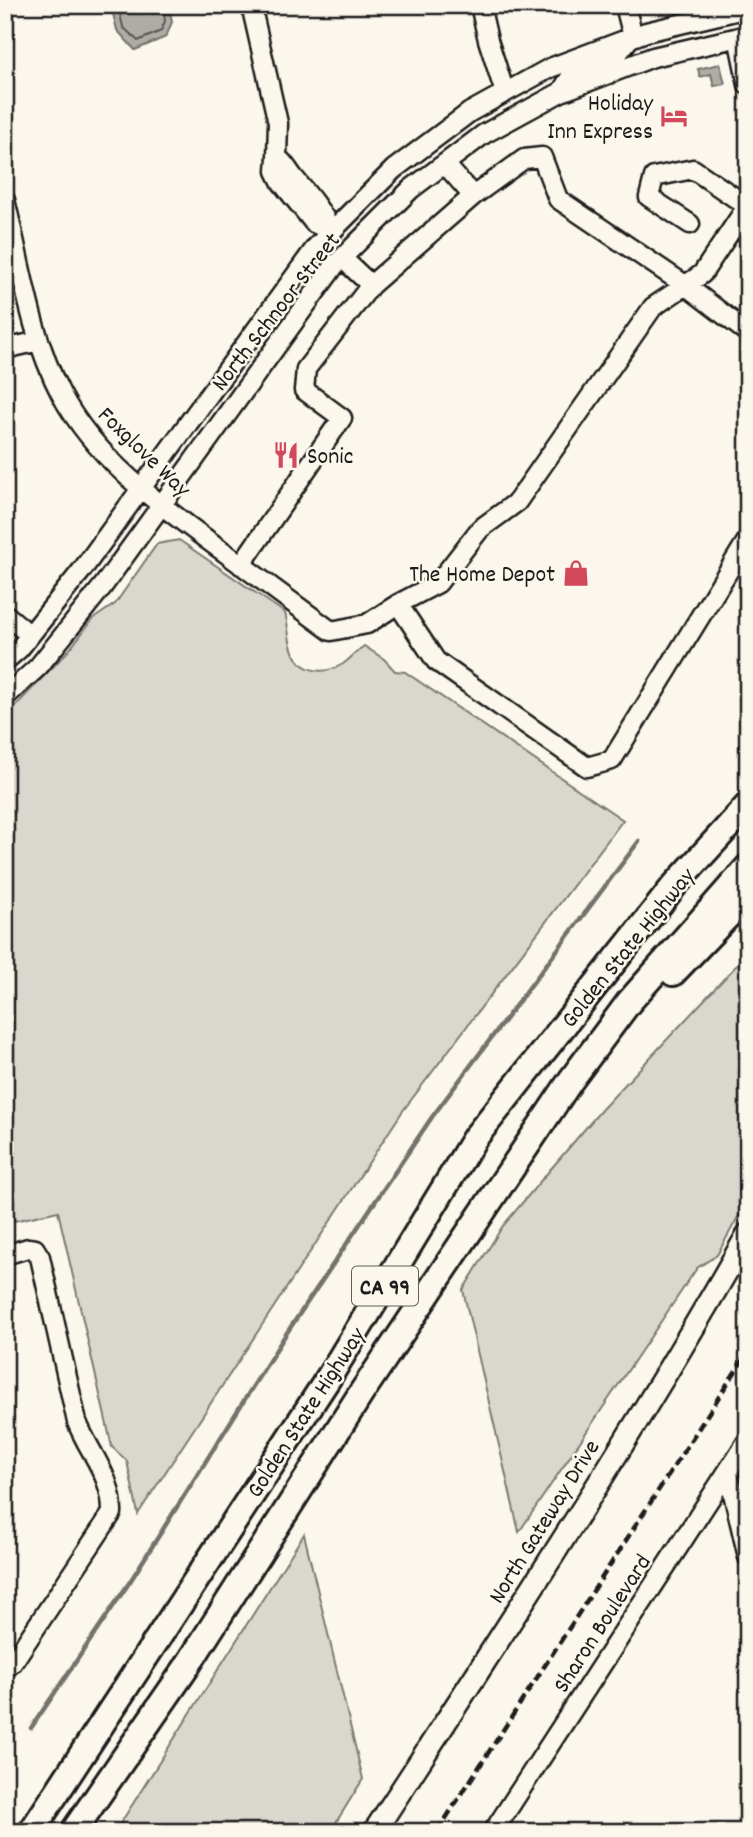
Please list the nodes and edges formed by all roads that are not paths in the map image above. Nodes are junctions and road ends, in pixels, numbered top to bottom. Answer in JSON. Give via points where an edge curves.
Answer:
{"nodes":[{"id":1,"x":251,"y":5,"type":"edge"},
{"id":2,"x":480,"y":5,"type":"edge"},
{"id":3,"x":625,"y":5,"type":"edge"},
{"id":4,"x":748,"y":8,"type":"edge"},
{"id":5,"x":743,"y":36,"type":"edge"},
{"id":6,"x":631,"y":38,"type":"junction"},
{"id":7,"x":748,"y":85,"type":"edge"},
{"id":8,"x":561,"y":92,"type":"junction"},
{"id":9,"x":505,"y":93,"type":"junction"},
{"id":10,"x":445,"y":164,"type":"junction"},
{"id":11,"x":473,"y":196,"type":"junction"},
{"id":12,"x":5,"y":200,"type":"edge"},
{"id":13,"x":748,"y":206,"type":"edge"},
{"id":14,"x":690,"y":224,"type":"dead end"},
{"id":15,"x":332,"y":231,"type":"junction"},
{"id":16,"x":342,"y":258,"type":"junction"},
{"id":17,"x":371,"y":285,"type":"junction"},
{"id":18,"x":685,"y":285,"type":"junction"},
{"id":19,"x":295,"y":320,"type":"junction"},
{"id":20,"x":748,"y":334,"type":"edge"},
{"id":21,"x":39,"y":341,"type":"junction"},
{"id":22,"x":5,"y":349,"type":"edge"},
{"id":23,"x":140,"y":488,"type":"junction"},
{"id":24,"x":160,"y":505,"type":"junction"},
{"id":25,"x":748,"y":539,"type":"edge"},
{"id":26,"x":241,"y":565,"type":"junction"},
{"id":27,"x":398,"y":604,"type":"junction"},
{"id":28,"x":5,"y":614,"type":"edge"},
{"id":29,"x":30,"y":635,"type":"junction"},
{"id":30,"x":5,"y":661,"type":"edge"},
{"id":31,"x":5,"y":697,"type":"edge"},
{"id":32,"x":748,"y":805,"type":"edge"},
{"id":33,"x":748,"y":867,"type":"edge"},
{"id":34,"x":748,"y":895,"type":"edge"},
{"id":35,"x":571,"y":1080,"type":"junction"},
{"id":36,"x":748,"y":1234,"type":"edge"},
{"id":37,"x":5,"y":1255,"type":"edge"},
{"id":38,"x":748,"y":1440,"type":"edge"},
{"id":39,"x":728,"y":1472,"type":"junction"},
{"id":40,"x":748,"y":1557,"type":"edge"},
{"id":41,"x":5,"y":1669,"type":"edge"},
{"id":42,"x":55,"y":1792,"type":"junction"},
{"id":43,"x":20,"y":1832,"type":"edge"},
{"id":44,"x":31,"y":1832,"type":"edge"},
{"id":45,"x":74,"y":1832,"type":"edge"},
{"id":46,"x":373,"y":1832,"type":"edge"},
{"id":47,"x":493,"y":1832,"type":"edge"}],
"edges":[{"from":1,"to":15,"type":"street","via":[[278,123],[277,158],[320,207]]},
{"from":2,"to":9,"type":"street"},
{"from":3,"to":6,"type":"street"},
{"from":4,"to":6,"type":"street","name":"North Schnoor Street"},
{"from":5,"to":7,"type":"street"},
{"from":5,"to":8,"type":"street","name":"North Schnoor Street","via":[[653,57]]},
{"from":6,"to":8,"type":"street","via":[[615,57],[572,75]]},
{"from":6,"to":9,"type":"street","name":"North Schnoor Street","via":[[550,68]]},
{"from":8,"to":10,"type":"street","name":"North Schnoor Street","via":[[484,134]]},
{"from":9,"to":15,"type":"street","name":"North Schnoor Street","via":[[470,112],[394,169]]},
{"from":10,"to":11,"type":"street"},
{"from":10,"to":16,"type":"street","name":"North Schnoor Street","via":[[411,189]]},
{"from":11,"to":17,"type":"street"},
{"from":11,"to":18,"type":"street","via":[[524,159],[542,157],[558,199]]},
{"from":12,"to":21,"type":"street","name":"Foxglove Way"},
{"from":13,"to":14,"type":"street","via":[[693,169],[654,177],[649,197]]},
{"from":13,"to":18,"type":"street","via":[[702,274]]},
{"from":15,"to":19,"type":"street","via":[[328,251],[294,294]]},
{"from":15,"to":23,"type":"street","name":"North Schnoor Street"},
{"from":16,"to":17,"type":"street"},
{"from":16,"to":19,"type":"street","name":"North Schnoor Street"},
{"from":17,"to":26,"type":"street","via":[[306,369],[304,390],[342,418]]},
{"from":18,"to":20,"type":"street"},
{"from":18,"to":27,"type":"street","via":[[653,307],[517,502],[480,529],[438,583]]},
{"from":19,"to":24,"type":"street","name":"North Schnoor Street"},
{"from":21,"to":22,"type":"street"},
{"from":21,"to":23,"type":"street","name":"Foxglove Way","via":[[80,424]]},
{"from":23,"to":24,"type":"street","name":"Foxglove Way"},
{"from":23,"to":29,"type":"street","name":"North Schnoor Street"},
{"from":24,"to":26,"type":"street","name":"Foxglove Way"},
{"from":24,"to":31,"type":"street","name":"North Schnoor Street","via":[[46,657]]},
{"from":25,"to":27,"type":"street","via":[[612,760],[587,767],[436,661]]},
{"from":26,"to":27,"type":"street","name":"Foxglove Way","via":[[331,631],[367,624]]},
{"from":28,"to":29,"type":"street"},
{"from":29,"to":30,"type":"street","name":"North Schnoor Street"},
{"from":32,"to":42,"type":"highway","name":"Golden State Highway","number":"CA 99","via":[[674,886],[474,1139],[329,1377]]},
{"from":33,"to":35,"type":"highway","name":"Golden State Highway","number":"CA 99","via":[[629,1002]]},
{"from":34,"to":35,"type":"highway"},
{"from":35,"to":45,"type":"highway","name":"Golden State Highway","number":"CA 99"},
{"from":36,"to":46,"type":"main road","name":"North Gateway Drive","via":[[631,1431]]},
{"from":37,"to":41,"type":"street","via":[[28,1248],[40,1256],[77,1422],[100,1463],[112,1513]]},
{"from":38,"to":39,"type":"street","name":"Sharon Boulevard"},
{"from":39,"to":40,"type":"street"},
{"from":39,"to":47,"type":"street","name":"Sharon Boulevard"},
{"from":42,"to":43,"type":"highway"},
{"from":42,"to":44,"type":"highway","name":"Golden State Highway","number":"CA 99"}]}
